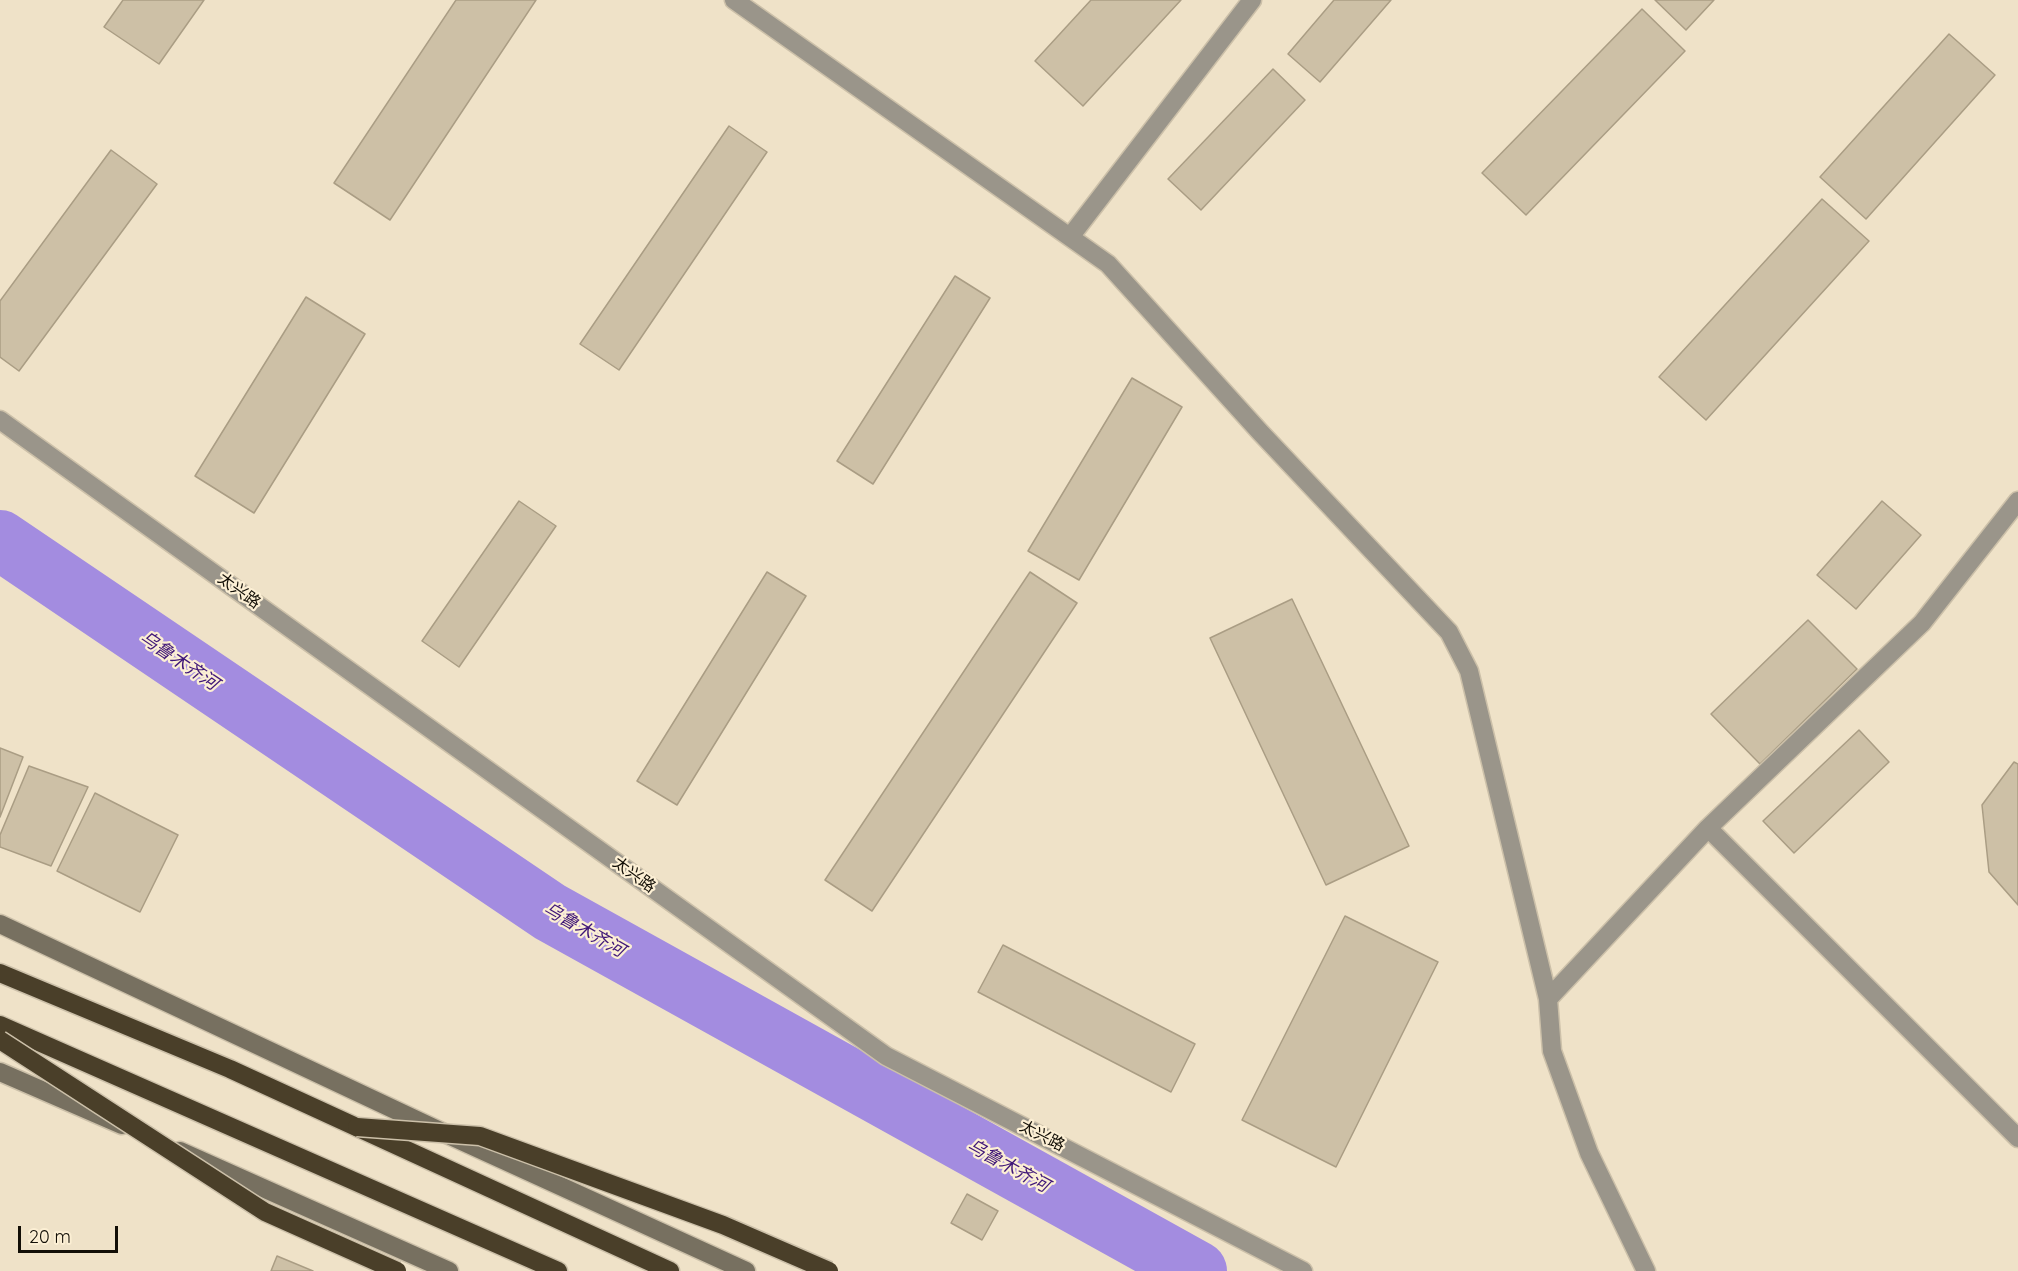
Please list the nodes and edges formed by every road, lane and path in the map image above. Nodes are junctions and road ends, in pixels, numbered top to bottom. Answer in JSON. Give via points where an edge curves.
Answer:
{"nodes":[{"id":1,"x":734,"y":0,"type":"edge"},
{"id":2,"x":1252,"y":0,"type":"edge"},
{"id":3,"x":1070,"y":237,"type":"junction"},
{"id":4,"x":0,"y":420,"type":"edge"},
{"id":5,"x":2018,"y":501,"type":"edge"},
{"id":6,"x":1708,"y":828,"type":"junction"},
{"id":7,"x":0,"y":924,"type":"edge"},
{"id":8,"x":0,"y":973,"type":"edge"},
{"id":9,"x":1548,"y":999,"type":"junction"},
{"id":10,"x":0,"y":1025,"type":"edge"},
{"id":11,"x":0,"y":1040,"type":"edge"},
{"id":12,"x":0,"y":1072,"type":"edge"},
{"id":13,"x":357,"y":1127,"type":"junction"},
{"id":14,"x":2018,"y":1138,"type":"edge"},
{"id":15,"x":397,"y":1271,"type":"edge"},
{"id":16,"x":449,"y":1271,"type":"edge"},
{"id":17,"x":558,"y":1271,"type":"edge"},
{"id":18,"x":670,"y":1271,"type":"edge"},
{"id":19,"x":746,"y":1271,"type":"edge"},
{"id":20,"x":829,"y":1271,"type":"edge"},
{"id":21,"x":1303,"y":1271,"type":"edge"},
{"id":22,"x":1646,"y":1271,"type":"edge"}],
"edges":[{"from":1,"to":3,"type":"street"},
{"from":2,"to":3,"type":"street"},
{"from":3,"to":9,"type":"street","via":[[1108,264],[1449,632],[1469,671]]},
{"from":4,"to":21,"type":"street","name":"太兴路","via":[[886,1056]]},
{"from":5,"to":6,"type":"street","via":[[1922,622]]},
{"from":6,"to":9,"type":"street"},
{"from":6,"to":14,"type":"street"},
{"from":7,"to":19,"type":"main road"},
{"from":8,"to":13,"type":"highway"},
{"from":9,"to":22,"type":"street","via":[[1552,1051],[1589,1152]]},
{"from":10,"to":17,"type":"highway"},
{"from":11,"to":15,"type":"highway","bridge":true,"via":[[265,1212]]},
{"from":12,"to":16,"type":"main road"},
{"from":13,"to":18,"type":"highway"},
{"from":13,"to":20,"type":"highway","bridge":true,"via":[[480,1136],[723,1225]]}]}
